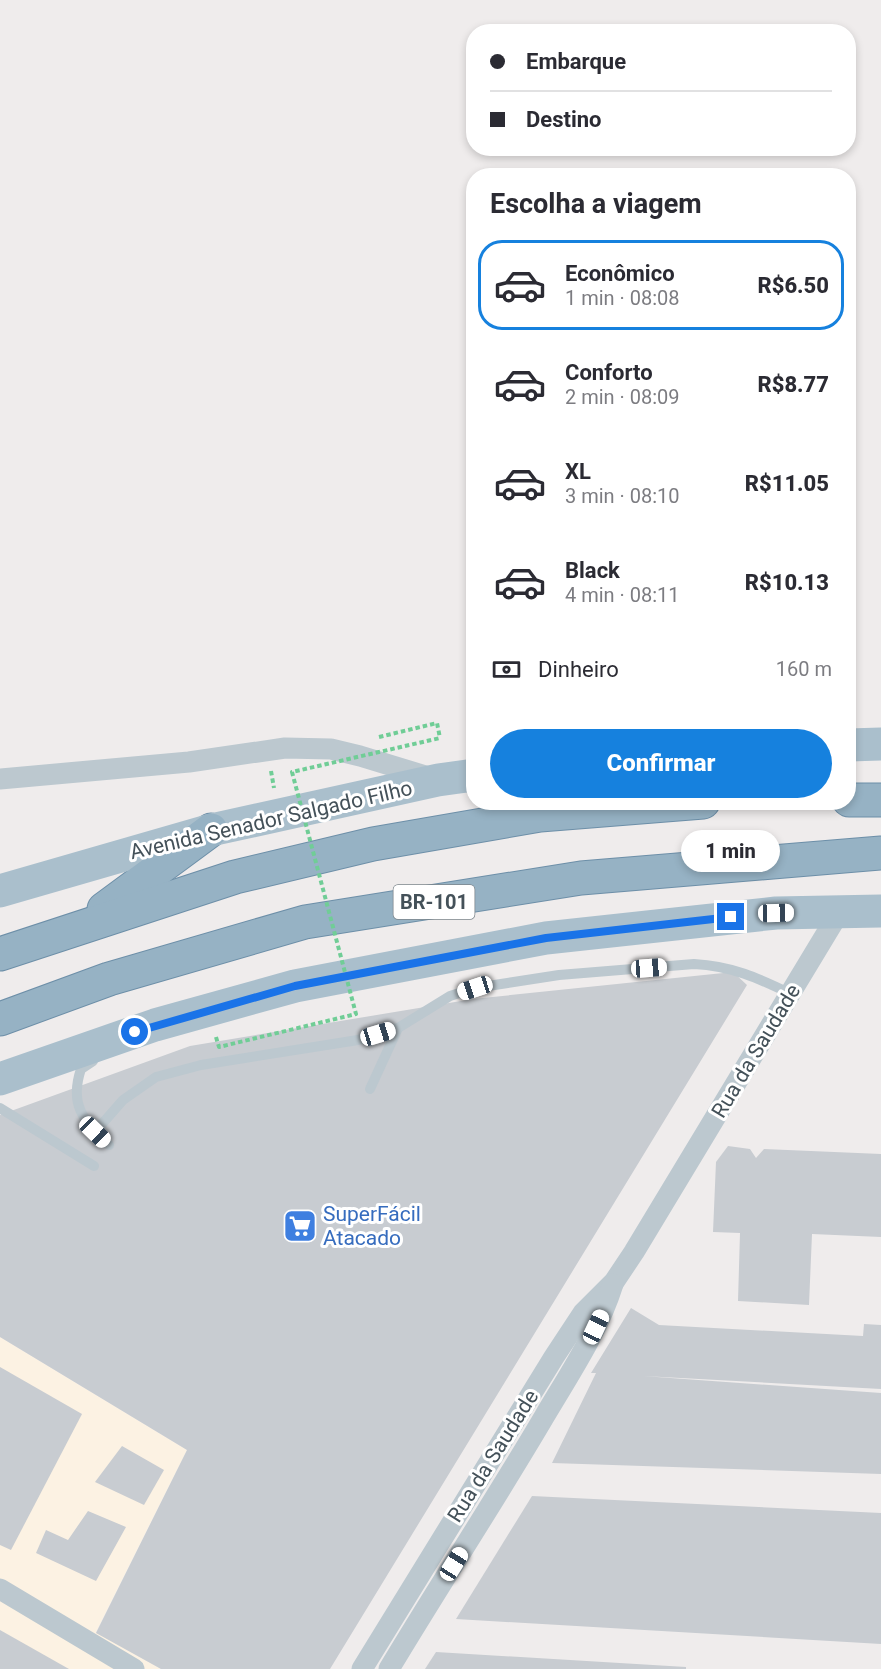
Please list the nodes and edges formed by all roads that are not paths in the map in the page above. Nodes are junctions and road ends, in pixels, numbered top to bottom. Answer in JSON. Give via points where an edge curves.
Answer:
{"nodes":[{"id":1,"x":881,"y":744,"type":"edge"},
{"id":2,"x":856,"y":745,"type":"edge"},
{"id":3,"x":466,"y":776,"type":"edge"},
{"id":4,"x":0,"y":779,"type":"edge"},
{"id":5,"x":438,"y":780,"type":"junction"},
{"id":6,"x":856,"y":800,"type":"edge"},
{"id":7,"x":881,"y":800,"type":"edge"},
{"id":8,"x":603,"y":810,"type":"edge"},
{"id":9,"x":211,"y":830,"type":"junction"},
{"id":10,"x":881,"y":853,"type":"edge"},
{"id":11,"x":0,"y":891,"type":"edge"},
{"id":12,"x":840,"y":911,"type":"junction"},
{"id":13,"x":881,"y":911,"type":"edge"},
{"id":14,"x":82,"y":925,"type":"junction"},
{"id":15,"x":0,"y":954,"type":"edge"},
{"id":16,"x":792,"y":994,"type":"junction"},
{"id":17,"x":0,"y":1019,"type":"edge"},
{"id":18,"x":155,"y":1024,"type":"junction"},
{"id":19,"x":398,"y":1028,"type":"junction"},
{"id":20,"x":0,"y":1079,"type":"edge"},
{"id":21,"x":370,"y":1089,"type":"dead end"},
{"id":22,"x":0,"y":1108,"type":"edge"},
{"id":23,"x":95,"y":1132,"type":"junction"},
{"id":24,"x":109,"y":1145,"type":"dead end"},
{"id":25,"x":94,"y":1166,"type":"dead end"},
{"id":26,"x":614,"y":1282,"type":"junction"},
{"id":27,"x":0,"y":1589,"type":"edge"},
{"id":28,"x":134,"y":1669,"type":"edge"},
{"id":29,"x":362,"y":1669,"type":"edge"},
{"id":30,"x":389,"y":1669,"type":"edge"}],
"edges":[{"from":1,"to":2,"type":"main road"},
{"from":3,"to":5,"type":"main road","name":"Avenida Senador Salgado Filho"},
{"from":4,"to":5,"type":"street","via":[[189,762],[285,748],[351,753]]},
{"from":5,"to":9,"type":"main road","name":"Avenida Senador Salgado Filho"},
{"from":6,"to":7,"type":"highway"},
{"from":8,"to":14,"type":"highway","via":[[540,815],[373,844],[235,877]]},
{"from":9,"to":11,"type":"main road","name":"Avenida Senador Salgado Filho"},
{"from":9,"to":14,"type":"highway"},
{"from":10,"to":17,"type":"highway","number":"BR-101","via":[[581,878],[305,922],[109,979]]},
{"from":12,"to":13,"type":"main road"},
{"from":12,"to":16,"type":"street","name":"Rua da Saudade"},
{"from":12,"to":18,"type":"main road","via":[[720,918],[546,938],[295,986]]},
{"from":14,"to":15,"type":"highway"},
{"from":16,"to":19,"type":"lane","via":[[746,973],[711,965],[559,975],[450,996]]},
{"from":16,"to":26,"type":"street","name":"Rua da Saudade"},
{"from":18,"to":20,"type":"main road"},
{"from":18,"to":23,"type":"lane","via":[[81,1069],[75,1092],[82,1113]]},
{"from":19,"to":21,"type":"lane"},
{"from":19,"to":23,"type":"lane","via":[[358,1040],[201,1065],[156,1077],[123,1100]]},
{"from":22,"to":25,"type":"lane"},
{"from":23,"to":24,"type":"lane"},
{"from":26,"to":29,"type":"street","name":"Rua da Saudade","via":[[588,1306],[554,1357]]},
{"from":26,"to":30,"type":"street","name":"Rua da Saudade","via":[[592,1337]]},
{"from":27,"to":28,"type":"street"}]}
